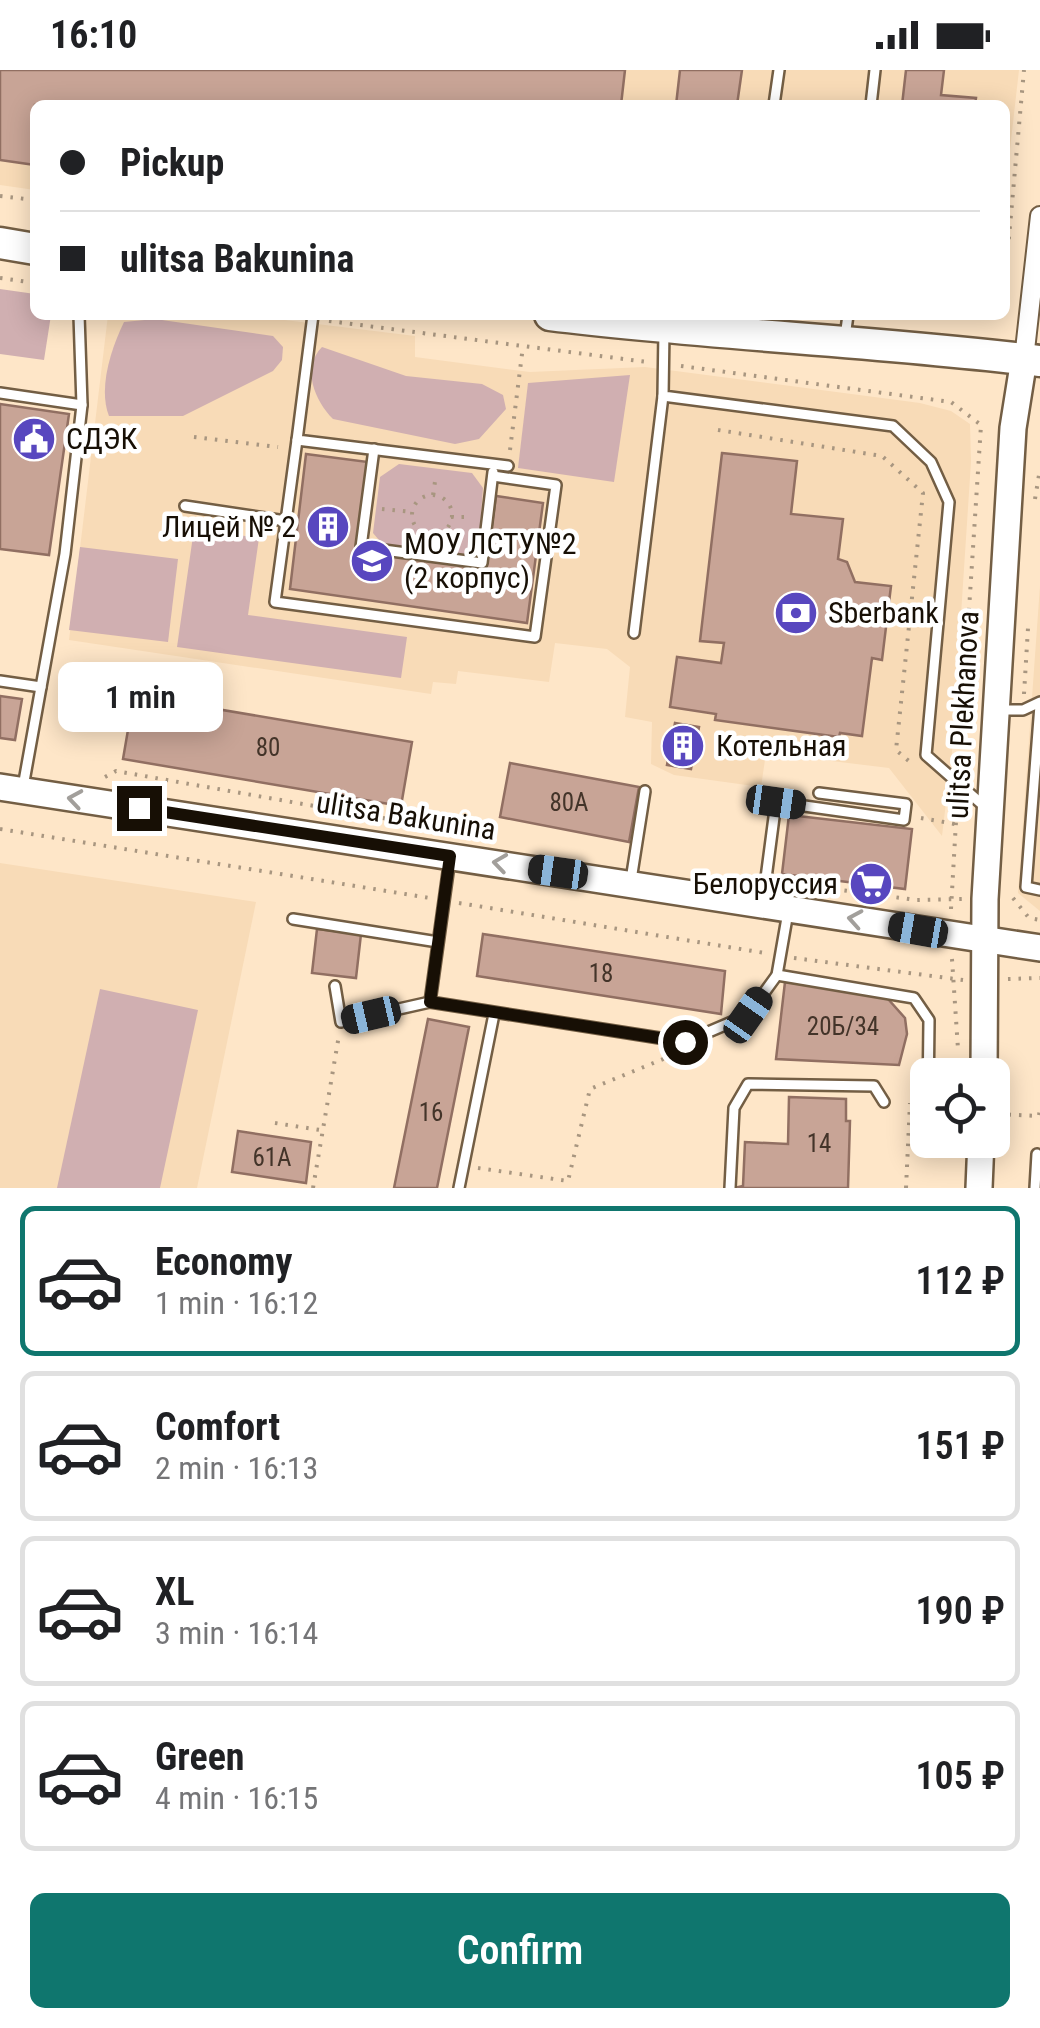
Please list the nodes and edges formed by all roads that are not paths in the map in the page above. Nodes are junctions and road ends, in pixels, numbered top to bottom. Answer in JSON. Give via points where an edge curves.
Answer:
{"nodes":[{"id":1,"x":779,"y":70,"type":"edge"},
{"id":2,"x":875,"y":70,"type":"edge"},
{"id":3,"x":775,"y":100,"type":"edge"},
{"id":4,"x":872,"y":100,"type":"edge"},
{"id":5,"x":1040,"y":216,"type":"edge"},
{"id":6,"x":0,"y":244,"type":"edge"},
{"id":7,"x":30,"y":247,"type":"edge"},
{"id":8,"x":78,"y":320,"type":"edge"},
{"id":9,"x":312,"y":320,"type":"edge"},
{"id":10,"x":591,"y":320,"type":"edge"},
{"id":11,"x":724,"y":325,"type":"edge"},
{"id":12,"x":846,"y":328,"type":"edge"},
{"id":13,"x":664,"y":329,"type":"junction"},
{"id":14,"x":1032,"y":360,"type":"edge"},
{"id":15,"x":0,"y":393,"type":"edge"},
{"id":16,"x":663,"y":396,"type":"junction"},
{"id":17,"x":82,"y":405,"type":"junction"},
{"id":18,"x":296,"y":444,"type":"junction"},
{"id":19,"x":374,"y":449,"type":"junction"},
{"id":20,"x":508,"y":466,"type":"road end"},
{"id":21,"x":493,"y":470,"type":"junction"},
{"id":22,"x":185,"y":506,"type":"dead end"},
{"id":23,"x":286,"y":521,"type":"junction"},
{"id":24,"x":634,"y":634,"type":"dead end"},
{"id":25,"x":0,"y":680,"type":"edge"},
{"id":26,"x":40,"y":687,"type":"junction"},
{"id":27,"x":1040,"y":703,"type":"edge"},
{"id":28,"x":996,"y":710,"type":"junction"},
{"id":29,"x":11,"y":789,"type":"edge"},
{"id":30,"x":645,"y":791,"type":"dead end"},
{"id":31,"x":818,"y":793,"type":"dead end"},
{"id":32,"x":990,"y":811,"type":"junction"},
{"id":33,"x":450,"y":843,"type":"junction"},
{"id":34,"x":631,"y":883,"type":"junction"},
{"id":35,"x":1040,"y":890,"type":"edge"},
{"id":36,"x":762,"y":904,"type":"junction"},
{"id":37,"x":789,"y":908,"type":"junction"},
{"id":38,"x":293,"y":918,"type":"dead end"},
{"id":39,"x":986,"y":941,"type":"junction"},
{"id":40,"x":438,"y":942,"type":"junction"},
{"id":41,"x":1040,"y":948,"type":"edge"},
{"id":42,"x":777,"y":975,"type":"junction"},
{"id":43,"x":335,"y":986,"type":"dead end"},
{"id":44,"x":430,"y":1002,"type":"junction"},
{"id":45,"x":494,"y":1014,"type":"junction"},
{"id":46,"x":929,"y":1058,"type":"edge"},
{"id":47,"x":984,"y":1058,"type":"edge"},
{"id":48,"x":884,"y":1102,"type":"dead end"},
{"id":49,"x":1037,"y":1154,"type":"dead end"},
{"id":50,"x":980,"y":1158,"type":"edge"},
{"id":51,"x":459,"y":1188,"type":"edge"},
{"id":52,"x":730,"y":1188,"type":"edge"},
{"id":53,"x":979,"y":1188,"type":"edge"},
{"id":54,"x":1036,"y":1188,"type":"edge"}],
"edges":[{"from":1,"to":3,"type":"lane"},
{"from":2,"to":4,"type":"lane"},
{"from":5,"to":14,"type":"street"},
{"from":6,"to":7,"type":"main road"},
{"from":8,"to":17,"type":"lane"},
{"from":9,"to":18,"type":"lane"},
{"from":10,"to":13,"type":"main road"},
{"from":11,"to":12,"type":"main road"},
{"from":11,"to":13,"type":"main road"},
{"from":12,"to":14,"type":"main road"},
{"from":13,"to":16,"type":"lane"},
{"from":14,"to":28,"type":"street","name":"ulitsa Plekhanova","via":[[1013,428]]},
{"from":15,"to":17,"type":"lane"},
{"from":16,"to":24,"type":"lane"},
{"from":16,"to":32,"type":"lane","via":[[893,426],[932,462],[949,502],[926,755]]},
{"from":17,"to":26,"type":"lane"},
{"from":18,"to":19,"type":"lane"},
{"from":18,"to":23,"type":"lane"},
{"from":19,"to":21,"type":"lane"},
{"from":19,"to":21,"type":"lane","via":[[361,547],[482,564]]},
{"from":20,"to":21,"type":"lane"},
{"from":21,"to":23,"type":"lane","via":[[556,485],[535,637],[275,602]]},
{"from":22,"to":23,"type":"lane"},
{"from":25,"to":26,"type":"lane"},
{"from":26,"to":29,"type":"lane"},
{"from":27,"to":28,"type":"lane"},
{"from":27,"to":35,"type":"lane","via":[[1026,887]]},
{"from":28,"to":32,"type":"street","name":"ulitsa Plekhanova"},
{"from":33,"to":29,"type":"street","name":"ulitsa Bakunina","one_way":true},
{"from":30,"to":34,"type":"lane"},
{"from":31,"to":36,"type":"lane","via":[[906,804],[904,820],[776,802]]},
{"from":32,"to":39,"type":"street","name":"ulitsa Plekhanova"},
{"from":34,"to":33,"type":"street","name":"ulitsa Bakunina","one_way":true},
{"from":33,"to":40,"type":"lane"},
{"from":34,"to":36,"type":"street","name":"ulitsa Bakunina"},
{"from":36,"to":37,"type":"street","name":"ulitsa Bakunina"},
{"from":39,"to":37,"type":"street","name":"ulitsa Bakunina","one_way":true},
{"from":37,"to":42,"type":"lane"},
{"from":38,"to":40,"type":"lane"},
{"from":39,"to":41,"type":"street","name":"ulitsa Bakunina"},
{"from":39,"to":47,"type":"street","name":"ulitsa Plekhanova"},
{"from":40,"to":44,"type":"lane"},
{"from":42,"to":45,"type":"lane","via":[[748,1015],[685,1042]]},
{"from":42,"to":46,"type":"lane","via":[[914,998],[929,1020]]},
{"from":43,"to":44,"type":"lane","via":[[341,1022]]},
{"from":44,"to":45,"type":"lane"},
{"from":45,"to":51,"type":"lane"},
{"from":48,"to":52,"type":"lane","via":[[874,1086],[748,1084],[734,1108]]},
{"from":49,"to":54,"type":"lane"},
{"from":50,"to":53,"type":"street"}]}
